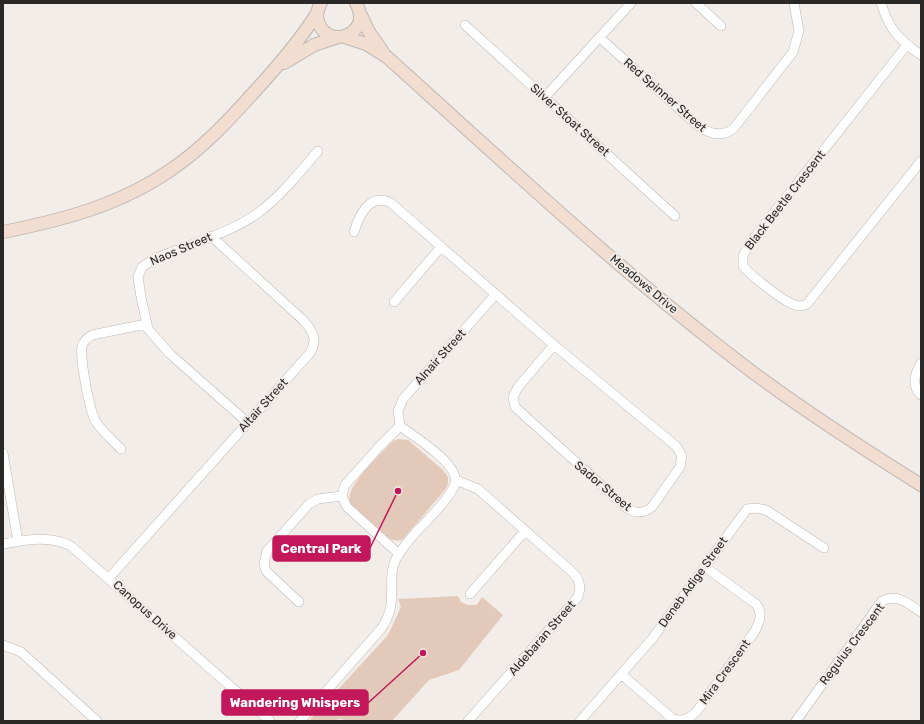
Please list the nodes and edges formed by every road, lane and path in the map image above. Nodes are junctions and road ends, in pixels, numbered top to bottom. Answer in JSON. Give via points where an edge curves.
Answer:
{"nodes":[{"id":1,"x":631,"y":3,"type":"edge"},
{"id":2,"x":696,"y":3,"type":"edge"},
{"id":3,"x":794,"y":3,"type":"edge"},
{"id":4,"x":880,"y":3,"type":"edge"},
{"id":5,"x":359,"y":7,"type":"edge"},
{"id":6,"x":319,"y":8,"type":"edge"},
{"id":7,"x":465,"y":25,"type":"dead end"},
{"id":8,"x":721,"y":26,"type":"dead end"},
{"id":9,"x":341,"y":37,"type":"junction"},
{"id":10,"x":600,"y":38,"type":"junction"},
{"id":11,"x":907,"y":45,"type":"junction"},
{"id":12,"x":921,"y":55,"type":"edge"},
{"id":13,"x":387,"y":58,"type":"junction"},
{"id":14,"x":275,"y":69,"type":"junction"},
{"id":15,"x":545,"y":97,"type":"junction"},
{"id":16,"x":318,"y":151,"type":"dead end"},
{"id":17,"x":921,"y":161,"type":"edge"},
{"id":18,"x":675,"y":216,"type":"dead end"},
{"id":19,"x":3,"y":232,"type":"edge"},
{"id":20,"x":354,"y":232,"type":"dead end"},
{"id":21,"x":210,"y":236,"type":"junction"},
{"id":22,"x":441,"y":246,"type":"junction"},
{"id":23,"x":496,"y":294,"type":"junction"},
{"id":24,"x":394,"y":302,"type":"dead end"},
{"id":25,"x":146,"y":324,"type":"junction"},
{"id":26,"x":554,"y":345,"type":"junction"},
{"id":27,"x":921,"y":363,"type":"edge"},
{"id":28,"x":921,"y":395,"type":"edge"},
{"id":29,"x":247,"y":422,"type":"junction"},
{"id":30,"x":400,"y":426,"type":"junction"},
{"id":31,"x":121,"y":449,"type":"dead end"},
{"id":32,"x":3,"y":453,"type":"edge"},
{"id":33,"x":456,"y":480,"type":"junction"},
{"id":34,"x":921,"y":485,"type":"edge"},
{"id":35,"x":342,"y":496,"type":"junction"},
{"id":36,"x":525,"y":531,"type":"junction"},
{"id":37,"x":18,"y":542,"type":"junction"},
{"id":38,"x":3,"y":544,"type":"edge"},
{"id":39,"x":824,"y":548,"type":"dead end"},
{"id":40,"x":399,"y":554,"type":"junction"},
{"id":41,"x":704,"y":567,"type":"junction"},
{"id":42,"x":109,"y":578,"type":"junction"},
{"id":43,"x":470,"y":594,"type":"dead end"},
{"id":44,"x":299,"y":602,"type":"dead end"},
{"id":45,"x":921,"y":612,"type":"edge"},
{"id":46,"x":3,"y":645,"type":"edge"},
{"id":47,"x":621,"y":674,"type":"junction"},
{"id":48,"x":801,"y":719,"type":"edge"},
{"id":49,"x":97,"y":721,"type":"edge"},
{"id":50,"x":270,"y":721,"type":"edge"},
{"id":51,"x":300,"y":721,"type":"edge"},
{"id":52,"x":468,"y":721,"type":"edge"},
{"id":53,"x":580,"y":721,"type":"edge"}],
"edges":[{"from":1,"to":10,"type":"street"},
{"from":2,"to":8,"type":"street"},
{"from":3,"to":10,"type":"street","name":"Red Spinner Street","via":[[799,31],[793,52],[734,128],[724,134],[710,133],[697,125]]},
{"from":4,"to":11,"type":"street","via":[[888,24]]},
{"from":5,"to":9,"type":"street","via":[[356,29]]},
{"from":5,"to":13,"type":"street","name":"Meadows Drive","via":[[369,32]]},
{"from":6,"to":9,"type":"street","name":"Meadows Drive","via":[[320,27],[325,32]]},
{"from":6,"to":14,"type":"street","via":[[299,40]]},
{"from":7,"to":15,"type":"street","name":"Silver Stoat Street"},
{"from":9,"to":13,"type":"street","name":"Meadows Drive","via":[[366,44]]},
{"from":9,"to":14,"type":"street","via":[[314,45]]},
{"from":10,"to":15,"type":"street"},
{"from":11,"to":12,"type":"street"},
{"from":11,"to":17,"type":"street","name":"Black Beetle Crescent","via":[[750,243],[743,256],[743,266],[786,301],[798,306],[807,304]]},
{"from":13,"to":34,"type":"street","name":"Meadows Drive","via":[[600,248],[679,314],[756,374]]},
{"from":14,"to":19,"type":"street","via":[[220,130],[172,170],[130,194],[96,208]]},
{"from":15,"to":18,"type":"street","name":"Silver Stoat Street"},
{"from":16,"to":21,"type":"street","name":"Naos Street","via":[[283,192],[265,207],[245,221]]},
{"from":20,"to":22,"type":"street","name":"Sador Street","via":[[358,218],[365,208],[376,200],[386,200]]},
{"from":21,"to":25,"type":"street","name":"Naos Street","via":[[154,259],[142,267],[139,272],[139,286]]},
{"from":21,"to":29,"type":"street","name":"Altair Street","via":[[303,320],[315,338],[310,353]]},
{"from":22,"to":23,"type":"street","name":"Sador Street"},
{"from":22,"to":24,"type":"street"},
{"from":23,"to":26,"type":"street","name":"Sador Street"},
{"from":23,"to":30,"type":"street","name":"Alnair Street","via":[[403,399],[398,411]]},
{"from":25,"to":29,"type":"street","name":"Naos Street","via":[[163,347]]},
{"from":25,"to":31,"type":"street","via":[[92,334],[82,347],[93,415],[105,433]]},
{"from":26,"to":26,"type":"street","name":"Sador Street","via":[[681,452],[680,467],[647,511],[637,513],[628,509],[515,407],[514,397],[518,387]]},
{"from":27,"to":28,"type":"street","via":[[915,381]]},
{"from":29,"to":42,"type":"street","name":"Altair Street"},
{"from":30,"to":33,"type":"street","via":[[444,460],[454,472]]},
{"from":30,"to":35,"type":"street","via":[[346,485]]},
{"from":32,"to":37,"type":"street"},
{"from":33,"to":36,"type":"street","name":"Aldebaran Street","via":[[478,489]]},
{"from":33,"to":40,"type":"street","via":[[447,498]]},
{"from":35,"to":40,"type":"street","via":[[347,507]]},
{"from":35,"to":44,"type":"street","via":[[318,499],[309,504],[267,551],[264,563],[266,571]]},
{"from":36,"to":43,"type":"street"},
{"from":36,"to":52,"type":"street","name":"Aldebaran Street","via":[[576,575],[580,591],[578,597]]},
{"from":37,"to":38,"type":"street","name":"Canopus Drive"},
{"from":37,"to":42,"type":"street","name":"Canopus Drive","via":[[46,539],[62,542],[79,552]]},
{"from":39,"to":41,"type":"street","name":"Deneb Adige Street","via":[[766,510],[752,508],[743,513]]},
{"from":40,"to":51,"type":"street","via":[[392,570],[391,605],[386,622]]},
{"from":41,"to":47,"type":"street","name":"Deneb Adige Street","via":[[657,632]]},
{"from":41,"to":47,"type":"street","name":"Mira Crescent","via":[[756,604],[760,609],[761,618],[755,631],[708,697],[690,718],[679,721],[673,719]]},
{"from":42,"to":50,"type":"street","name":"Canopus Drive"},
{"from":45,"to":48,"type":"street","name":"Regulus Crescent","via":[[899,598],[882,601]]},
{"from":46,"to":49,"type":"street","via":[[21,652]]},
{"from":47,"to":53,"type":"street","name":"Deneb Adige Street"}]}
